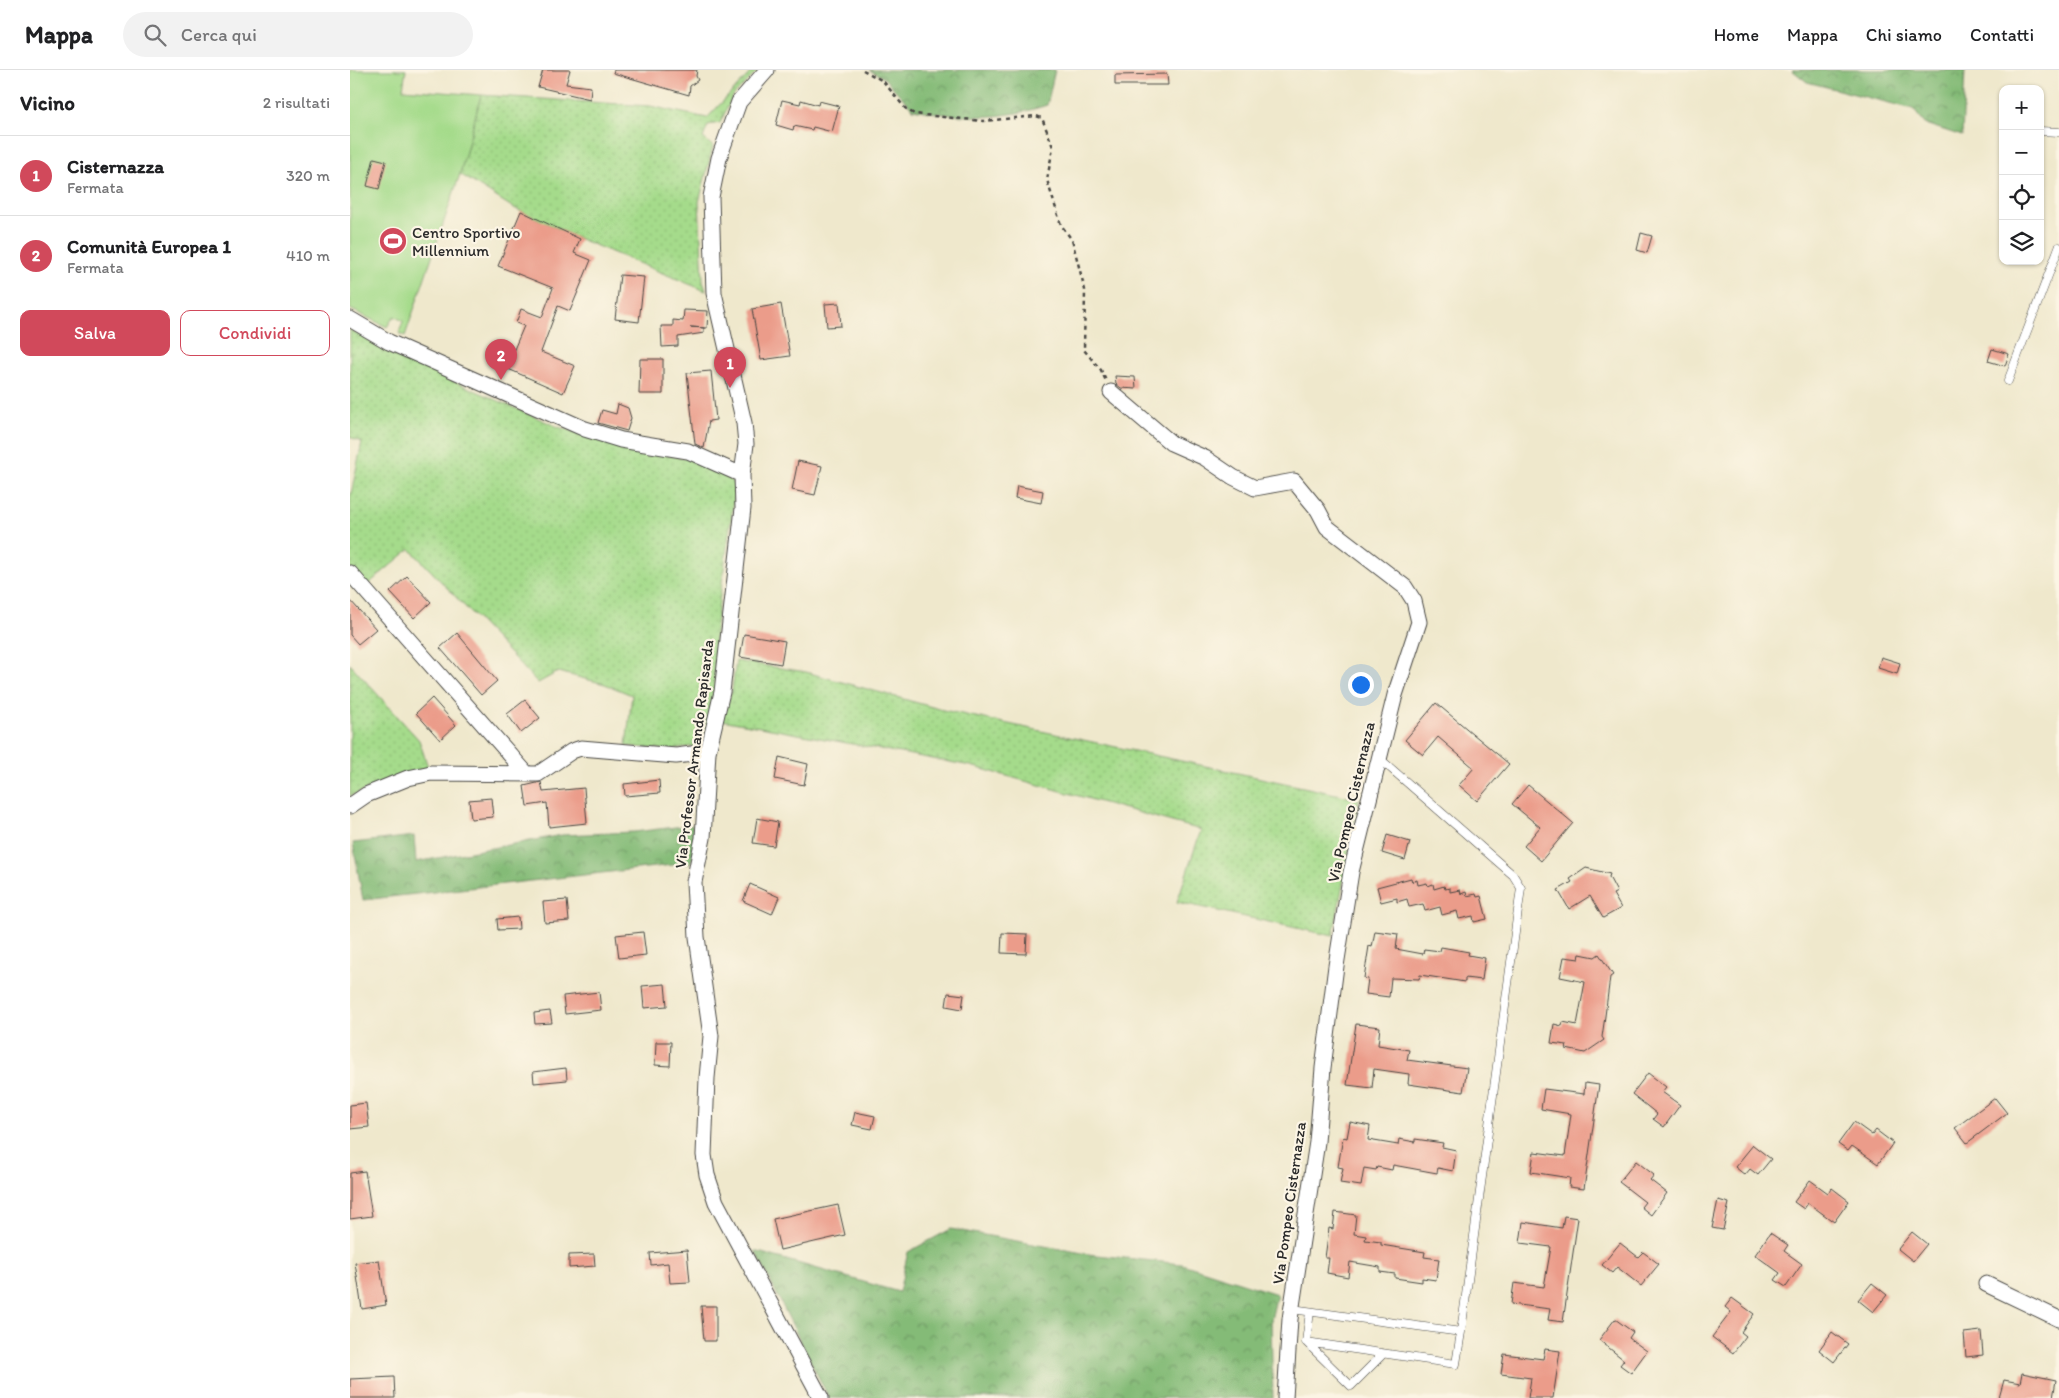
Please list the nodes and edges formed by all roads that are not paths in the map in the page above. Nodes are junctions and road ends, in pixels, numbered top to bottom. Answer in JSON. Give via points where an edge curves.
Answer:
{"nodes":[{"id":1,"x":767,"y":70,"type":"edge"},
{"id":2,"x":2044,"y":131,"type":"edge"},
{"id":3,"x":2059,"y":132,"type":"edge"},
{"id":4,"x":2059,"y":246,"type":"edge"},
{"id":5,"x":350,"y":319,"type":"edge"},
{"id":6,"x":2008,"y":381,"type":"dead end"},
{"id":7,"x":1111,"y":392,"type":"road end"},
{"id":8,"x":742,"y":475,"type":"junction"},
{"id":9,"x":350,"y":573,"type":"edge"},
{"id":10,"x":708,"y":752,"type":"junction"},
{"id":11,"x":1379,"y":758,"type":"junction"},
{"id":12,"x":527,"y":774,"type":"junction"},
{"id":13,"x":350,"y":806,"type":"edge"},
{"id":14,"x":1986,"y":1284,"type":"dead end"},
{"id":15,"x":1292,"y":1309,"type":"junction"},
{"id":16,"x":1310,"y":1312,"type":"junction"},
{"id":17,"x":2059,"y":1318,"type":"edge"},
{"id":18,"x":1461,"y":1332,"type":"junction"},
{"id":19,"x":1306,"y":1342,"type":"junction"},
{"id":20,"x":1383,"y":1354,"type":"junction"},
{"id":21,"x":821,"y":1398,"type":"edge"},
{"id":22,"x":1285,"y":1398,"type":"edge"}],
"edges":[{"from":1,"to":8,"type":"street","name":"Via Professor Armando Rapisarda","via":[[739,102],[720,158],[711,205],[714,293],[744,424],[746,444]]},
{"from":2,"to":3,"type":"lane"},
{"from":4,"to":6,"type":"lane"},
{"from":5,"to":8,"type":"street","via":[[389,342],[585,429],[621,440],[688,451]]},
{"from":7,"to":11,"type":"street","name":"Via Pompeo Cisternazza","via":[[1171,443],[1205,458],[1255,488],[1294,481],[1318,510],[1327,527],[1405,587],[1414,601],[1419,622]]},
{"from":8,"to":10,"type":"street","name":"Via Professor Armando Rapisarda","via":[[743,508],[722,692]]},
{"from":9,"to":12,"type":"street"},
{"from":10,"to":12,"type":"street","via":[[676,756],[581,748],[538,774]]},
{"from":10,"to":21,"type":"street","name":"Via Professor Armando Rapisarda","via":[[703,838],[694,882],[711,1036],[704,1155],[707,1175],[716,1202]]},
{"from":11,"to":15,"type":"street","name":"Via Pompeo Cisternazza","via":[[1351,872],[1336,966],[1317,1142]]},
{"from":11,"to":18,"type":"lane","via":[[1513,875],[1521,888]]},
{"from":12,"to":13,"type":"street","via":[[431,773],[408,778],[366,795]]},
{"from":14,"to":17,"type":"street"},
{"from":15,"to":16,"type":"lane"},
{"from":15,"to":22,"type":"street","name":"Via Pompeo Cisternazza"},
{"from":16,"to":18,"type":"lane"},
{"from":16,"to":19,"type":"lane"},
{"from":18,"to":20,"type":"lane","via":[[1456,1364]]},
{"from":19,"to":20,"type":"lane"},
{"from":19,"to":20,"type":"lane","via":[[1351,1386]]}]}
